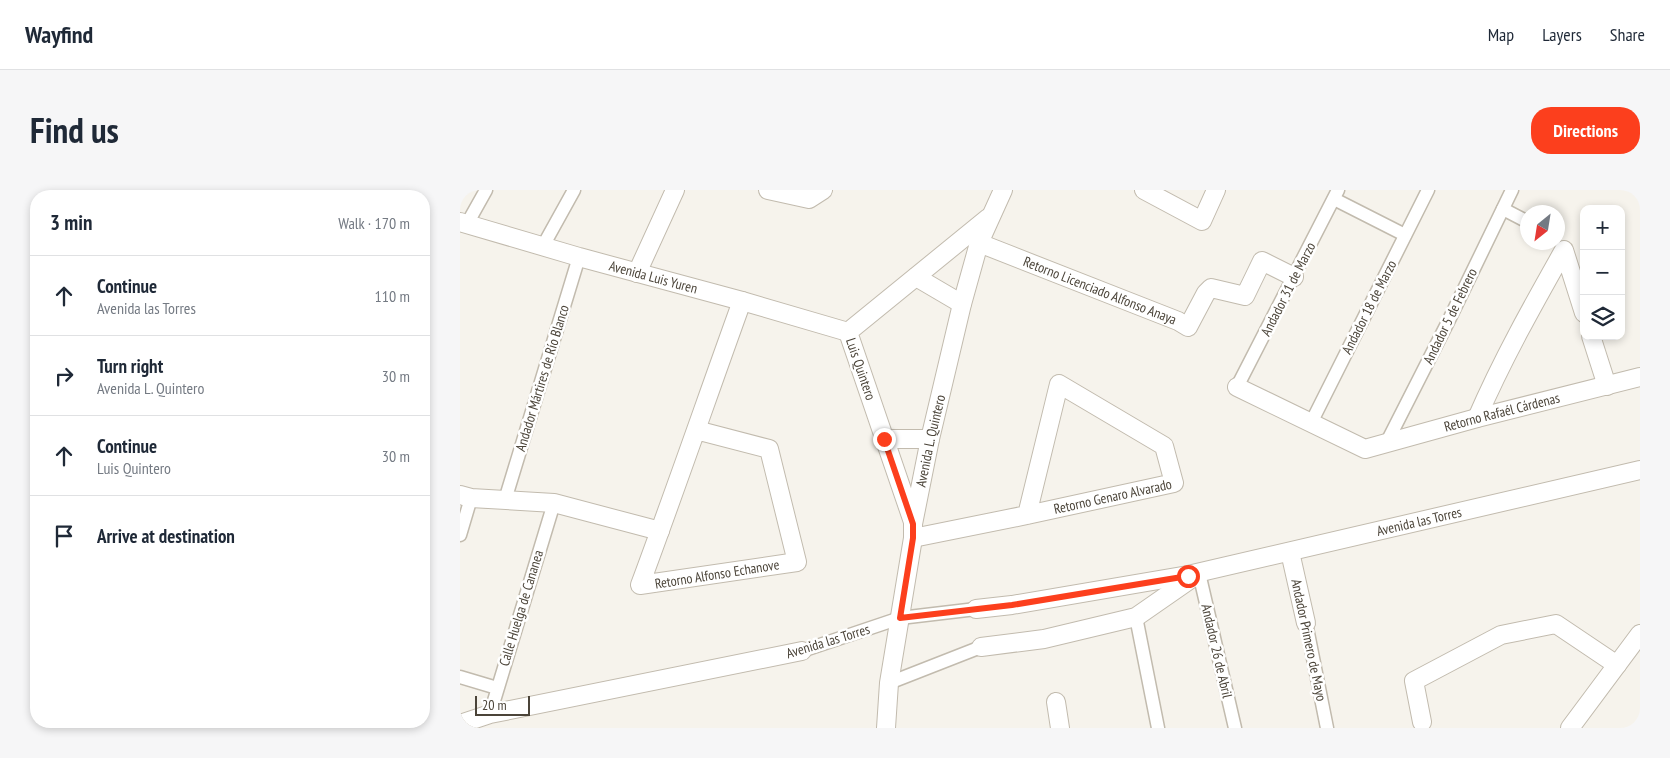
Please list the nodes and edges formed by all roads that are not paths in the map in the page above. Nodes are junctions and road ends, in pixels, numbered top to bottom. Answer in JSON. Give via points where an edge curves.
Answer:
{"nodes":[{"id":1,"x":486,"y":190,"type":"edge"},
{"id":2,"x":574,"y":190,"type":"edge"},
{"id":3,"x":675,"y":190,"type":"edge"},
{"id":4,"x":768,"y":190,"type":"edge"},
{"id":5,"x":823,"y":190,"type":"edge"},
{"id":6,"x":1003,"y":190,"type":"edge"},
{"id":7,"x":1144,"y":190,"type":"edge"},
{"id":8,"x":1216,"y":190,"type":"edge"},
{"id":9,"x":1428,"y":190,"type":"edge"},
{"id":10,"x":1512,"y":190,"type":"edge"},
{"id":11,"x":1336,"y":194,"type":"edge"},
{"id":12,"x":1502,"y":209,"type":"junction"},
{"id":13,"x":991,"y":216,"type":"junction"},
{"id":14,"x":1520,"y":218,"type":"edge"},
{"id":15,"x":464,"y":223,"type":"edge"},
{"id":16,"x":1405,"y":235,"type":"junction"},
{"id":17,"x":979,"y":243,"type":"junction"},
{"id":18,"x":543,"y":246,"type":"junction"},
{"id":19,"x":1559,"y":250,"type":"edge"},
{"id":20,"x":1562,"y":250,"type":"edge"},
{"id":21,"x":579,"y":257,"type":"junction"},
{"id":22,"x":637,"y":273,"type":"junction"},
{"id":23,"x":916,"y":277,"type":"junction"},
{"id":24,"x":1294,"y":277,"type":"junction"},
{"id":25,"x":742,"y":301,"type":"junction"},
{"id":26,"x":1580,"y":301,"type":"edge"},
{"id":27,"x":962,"y":304,"type":"junction"},
{"id":28,"x":848,"y":332,"type":"junction"},
{"id":29,"x":1592,"y":340,"type":"edge"},
{"id":30,"x":1640,"y":377,"type":"edge"},
{"id":31,"x":1607,"y":386,"type":"junction"},
{"id":32,"x":1237,"y":387,"type":"joint"},
{"id":33,"x":1477,"y":418,"type":"junction"},
{"id":34,"x":1311,"y":423,"type":"junction"},
{"id":35,"x":696,"y":430,"type":"junction"},
{"id":36,"x":884,"y":439,"type":"junction"},
{"id":37,"x":930,"y":439,"type":"junction"},
{"id":38,"x":1387,"y":442,"type":"junction"},
{"id":39,"x":1640,"y":470,"type":"edge"},
{"id":40,"x":466,"y":496,"type":"edge"},
{"id":41,"x":505,"y":500,"type":"junction"},
{"id":42,"x":554,"y":503,"type":"junction"},
{"id":43,"x":1027,"y":515,"type":"junction"},
{"id":44,"x":660,"y":531,"type":"junction"},
{"id":45,"x":913,"y":531,"type":"junction"},
{"id":46,"x":460,"y":536,"type":"edge"},
{"id":47,"x":1290,"y":552,"type":"junction"},
{"id":48,"x":1199,"y":573,"type":"junction"},
{"id":49,"x":976,"y":609,"type":"joint"},
{"id":50,"x":1136,"y":617,"type":"junction"},
{"id":51,"x":900,"y":618,"type":"junction"},
{"id":52,"x":1306,"y":623,"type":"joint"},
{"id":53,"x":1640,"y":634,"type":"edge"},
{"id":54,"x":981,"y":647,"type":"joint"},
{"id":55,"x":802,"y":651,"type":"joint"},
{"id":56,"x":1617,"y":665,"type":"junction"},
{"id":57,"x":460,"y":677,"type":"edge"},
{"id":58,"x":889,"y":683,"type":"junction"},
{"id":59,"x":497,"y":688,"type":"junction"},
{"id":60,"x":1056,"y":702,"type":"dead end"},
{"id":61,"x":490,"y":714,"type":"junction"},
{"id":62,"x":1422,"y":722,"type":"dead end"},
{"id":63,"x":460,"y":724,"type":"edge"},
{"id":64,"x":886,"y":728,"type":"edge"},
{"id":65,"x":1060,"y":728,"type":"edge"},
{"id":66,"x":1158,"y":728,"type":"edge"},
{"id":67,"x":1235,"y":728,"type":"edge"},
{"id":68,"x":1327,"y":728,"type":"edge"},
{"id":69,"x":1570,"y":728,"type":"edge"}],
"edges":[{"from":1,"to":15,"type":"street"},
{"from":2,"to":18,"type":"street"},
{"from":3,"to":22,"type":"street"},
{"from":4,"to":5,"type":"street","via":[[809,199]]},
{"from":6,"to":13,"type":"street","name":"Avenida L. Quintero"},
{"from":7,"to":8,"type":"street","via":[[1202,222]]},
{"from":9,"to":16,"type":"street","name":"Andador 18 de Marzo"},
{"from":10,"to":12,"type":"street","name":"Andador 5 de Febrero"},
{"from":11,"to":16,"type":"street"},
{"from":11,"to":24,"type":"street","name":"Andador 31 de Marzo"},
{"from":12,"to":14,"type":"street"},
{"from":12,"to":38,"type":"street","name":"Andador 5 de Febrero"},
{"from":13,"to":17,"type":"street","name":"Avenida L. Quintero"},
{"from":13,"to":23,"type":"street","name":"Luis Quintero"},
{"from":15,"to":18,"type":"street","name":"Avenida Luis Yuren"},
{"from":16,"to":34,"type":"street","name":"Andador 18 de Marzo"},
{"from":17,"to":24,"type":"street","name":"Retorno Licenciado Alfonso Anaya","via":[[1188,327],[1212,288],[1245,296],[1262,261]]},
{"from":17,"to":27,"type":"street","name":"Avenida L. Quintero"},
{"from":18,"to":21,"type":"street","name":"Avenida Luis Yuren"},
{"from":19,"to":33,"type":"street"},
{"from":20,"to":26,"type":"street"},
{"from":21,"to":22,"type":"street","name":"Avenida Luis Yuren"},
{"from":21,"to":41,"type":"street","name":"Andador Mártires de Río Blanco"},
{"from":22,"to":25,"type":"street","name":"Avenida Luis Yuren"},
{"from":23,"to":27,"type":"street"},
{"from":23,"to":28,"type":"street","name":"Luis Quintero"},
{"from":24,"to":32,"type":"street","name":"Andador 31 de Marzo"},
{"from":25,"to":28,"type":"street","name":"Avenida Luis Yuren"},
{"from":25,"to":35,"type":"street","name":"Retorno Alfonso Echanove"},
{"from":27,"to":37,"type":"street","name":"Avenida L. Quintero"},
{"from":28,"to":36,"type":"street","name":"Luis Quintero"},
{"from":29,"to":31,"type":"street"},
{"from":30,"to":31,"type":"street","name":"Retorno Rafaél Cárdenas"},
{"from":31,"to":33,"type":"street","name":"Retorno Rafaél Cárdenas"},
{"from":32,"to":34,"type":"street"},
{"from":33,"to":38,"type":"street","name":"Retorno Rafaél Cárdenas"},
{"from":34,"to":38,"type":"street","name":"Retorno Rafaél Cárdenas","via":[[1365,449]]},
{"from":35,"to":44,"type":"street","name":"Retorno Alfonso Echanove"},
{"from":35,"to":44,"type":"street","name":"Retorno Alfonso Echanove","via":[[769,449],[796,562],[640,585]]},
{"from":36,"to":37,"type":"street"},
{"from":36,"to":45,"type":"street","name":"Luis Quintero"},
{"from":37,"to":45,"type":"street","name":"Avenida L. Quintero"},
{"from":39,"to":47,"type":"street","name":"Avenida las Torres"},
{"from":40,"to":41,"type":"street"},
{"from":40,"to":46,"type":"street"},
{"from":41,"to":42,"type":"street"},
{"from":42,"to":44,"type":"street"},
{"from":42,"to":59,"type":"street","name":"Calle Huelga de Cananea"},
{"from":43,"to":43,"type":"street","name":"Retorno Genaro Alvarado","via":[[1174,482],[1164,446],[1059,384]]},
{"from":43,"to":45,"type":"street","name":"Retorno Genaro Alvarado"},
{"from":45,"to":51,"type":"street","name":"Avenida L. Quintero"},
{"from":47,"to":48,"type":"street","name":"Avenida las Torres"},
{"from":47,"to":52,"type":"street","name":"Andador Primero de Mayo"},
{"from":48,"to":49,"type":"street","name":"Avenida las Torres"},
{"from":48,"to":50,"type":"street","name":"Avenida las Torres"},
{"from":48,"to":67,"type":"street","name":"Andador 26 de Abril"},
{"from":49,"to":51,"type":"street","name":"Avenida las Torres"},
{"from":50,"to":54,"type":"street","name":"Avenida las Torres","via":[[1044,639]]},
{"from":50,"to":66,"type":"street"},
{"from":51,"to":55,"type":"street","name":"Avenida las Torres"},
{"from":51,"to":58,"type":"street","name":"Avenida L. Quintero"},
{"from":52,"to":68,"type":"street","name":"Andador Primero de Mayo"},
{"from":53,"to":56,"type":"street"},
{"from":54,"to":58,"type":"street","name":"Avenida las Torres"},
{"from":55,"to":61,"type":"street","name":"Avenida las Torres"},
{"from":56,"to":62,"type":"street","via":[[1556,624],[1501,636],[1414,680]]},
{"from":56,"to":69,"type":"street"},
{"from":57,"to":59,"type":"street"},
{"from":58,"to":64,"type":"street","name":"Avenida L. Quintero"},
{"from":59,"to":61,"type":"street","name":"Calle Huelga de Cananea"},
{"from":60,"to":65,"type":"street"},
{"from":61,"to":63,"type":"street","name":"Avenida las Torres"}]}
